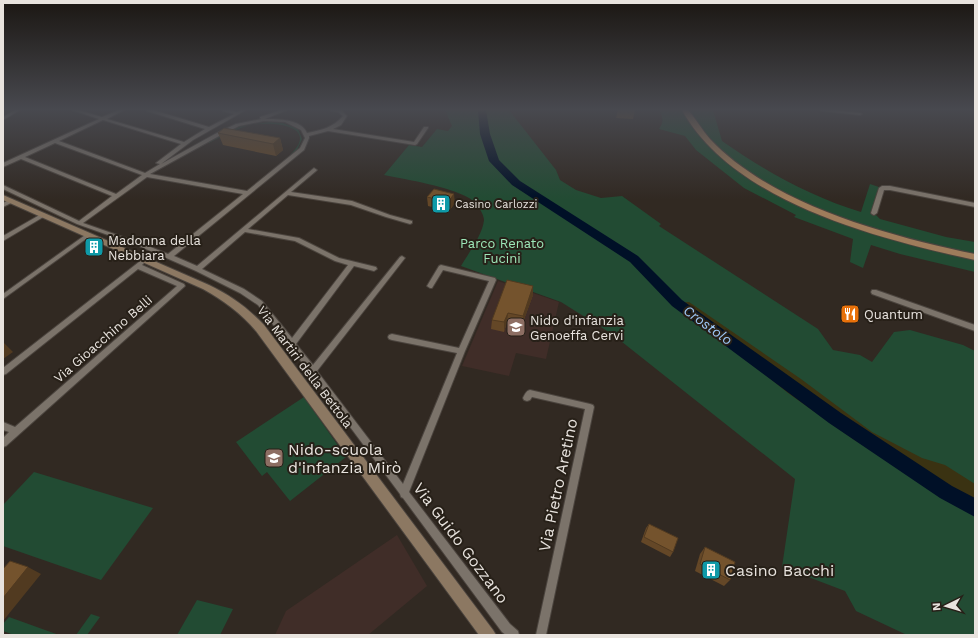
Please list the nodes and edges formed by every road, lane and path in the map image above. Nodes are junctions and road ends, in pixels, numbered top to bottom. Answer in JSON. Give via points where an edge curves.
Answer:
{"nodes":[{"id":1,"x":170,"y":140,"type":"edge"},
{"id":2,"x":191,"y":140,"type":"edge"},
{"id":3,"x":209,"y":140,"type":"edge"},
{"id":4,"x":307,"y":140,"type":"edge"},
{"id":5,"x":389,"y":140,"type":"edge"},
{"id":6,"x":418,"y":140,"type":"edge"},
{"id":7,"x":708,"y":140,"type":"edge"},
{"id":8,"x":55,"y":141,"type":"joint"},
{"id":9,"x":184,"y":144,"type":"junction"},
{"id":10,"x":20,"y":157,"type":"junction"},
{"id":11,"x":3,"y":165,"type":"edge"},
{"id":12,"x":314,"y":170,"type":"dead end"},
{"id":13,"x":148,"y":173,"type":"junction"},
{"id":14,"x":3,"y":187,"type":"edge"},
{"id":15,"x":247,"y":193,"type":"junction"},
{"id":16,"x":287,"y":193,"type":"junction"},
{"id":17,"x":116,"y":196,"type":"junction"},
{"id":18,"x":6,"y":201,"type":"edge"},
{"id":19,"x":975,"y":205,"type":"edge"},
{"id":20,"x":874,"y":213,"type":"dead end"},
{"id":21,"x":43,"y":215,"type":"junction"},
{"id":22,"x":410,"y":222,"type":"dead end"},
{"id":23,"x":79,"y":223,"type":"junction"},
{"id":24,"x":243,"y":230,"type":"junction"},
{"id":25,"x":88,"y":235,"type":"junction"},
{"id":26,"x":3,"y":240,"type":"edge"},
{"id":27,"x":169,"y":257,"type":"junction"},
{"id":28,"x":975,"y":257,"type":"edge"},
{"id":29,"x":402,"y":258,"type":"dead end"},
{"id":30,"x":142,"y":263,"type":"junction"},
{"id":31,"x":352,"y":264,"type":"junction"},
{"id":32,"x":198,"y":269,"type":"junction"},
{"id":33,"x":374,"y":269,"type":"dead end"},
{"id":34,"x":430,"y":286,"type":"dead end"},
{"id":35,"x":874,"y":292,"type":"dead end"},
{"id":36,"x":3,"y":297,"type":"edge"},
{"id":37,"x":975,"y":328,"type":"edge"},
{"id":38,"x":392,"y":337,"type":"dead end"},
{"id":39,"x":292,"y":344,"type":"junction"},
{"id":40,"x":462,"y":351,"type":"junction"},
{"id":41,"x":313,"y":371,"type":"junction"},
{"id":42,"x":3,"y":372,"type":"edge"},
{"id":43,"x":527,"y":398,"type":"dead end"},
{"id":44,"x":3,"y":426,"type":"edge"},
{"id":45,"x":16,"y":431,"type":"junction"},
{"id":46,"x":3,"y":443,"type":"edge"},
{"id":47,"x":404,"y":494,"type":"junction"},
{"id":48,"x":488,"y":635,"type":"edge"},
{"id":49,"x":514,"y":635,"type":"edge"},
{"id":50,"x":541,"y":635,"type":"edge"}],
"edges":[{"from":1,"to":9,"type":"street"},
{"from":2,"to":9,"type":"street"},
{"from":3,"to":13,"type":"street"},
{"from":4,"to":15,"type":"street","via":[[302,149]]},
{"from":5,"to":6,"type":"street","via":[[415,144]]},
{"from":7,"to":28,"type":"main road","via":[[719,152],[753,178],[832,216],[878,233]]},
{"from":8,"to":10,"type":"street"},
{"from":8,"to":13,"type":"street"},
{"from":9,"to":13,"type":"street"},
{"from":10,"to":11,"type":"street"},
{"from":10,"to":17,"type":"street"},
{"from":12,"to":16,"type":"street"},
{"from":13,"to":15,"type":"street"},
{"from":13,"to":17,"type":"street"},
{"from":14,"to":23,"type":"street","name":"Via Guido Gozzano"},
{"from":15,"to":27,"type":"street"},
{"from":16,"to":22,"type":"street","via":[[352,203]]},
{"from":16,"to":24,"type":"street"},
{"from":17,"to":23,"type":"street"},
{"from":18,"to":21,"type":"main road","name":"Via Martiri della Bettola"},
{"from":19,"to":20,"type":"street","via":[[882,188]]},
{"from":21,"to":25,"type":"main road","name":"Via Martiri della Bettola"},
{"from":21,"to":26,"type":"street"},
{"from":23,"to":27,"type":"street","name":"Via Guido Gozzano"},
{"from":24,"to":31,"type":"street","via":[[297,239],[337,260]]},
{"from":24,"to":32,"type":"street"},
{"from":25,"to":30,"type":"main road","name":"Via Martiri della Bettola"},
{"from":25,"to":36,"type":"street"},
{"from":27,"to":32,"type":"street","name":"Via Guido Gozzano"},
{"from":29,"to":41,"type":"street"},
{"from":30,"to":42,"type":"street"},
{"from":30,"to":45,"type":"street","name":"Via Gioacchino Belli","via":[[182,286]]},
{"from":30,"to":48,"type":"main road","name":"Via Martiri della Bettola","via":[[217,292],[236,304],[252,319]]},
{"from":31,"to":33,"type":"street"},
{"from":31,"to":39,"type":"street"},
{"from":32,"to":39,"type":"street","name":"Via Guido Gozzano","via":[[260,303]]},
{"from":34,"to":40,"type":"street","via":[[441,266],[493,280]]},
{"from":35,"to":37,"type":"street"},
{"from":38,"to":40,"type":"street"},
{"from":39,"to":41,"type":"street","name":"Via Guido Gozzano"},
{"from":40,"to":47,"type":"street"},
{"from":41,"to":47,"type":"street","name":"Via Guido Gozzano"},
{"from":43,"to":50,"type":"street","name":"Via Pietro Aretino","via":[[530,393],[590,407]]},
{"from":44,"to":45,"type":"street"},
{"from":45,"to":46,"type":"street","name":"Via Gioacchino Belli"},
{"from":47,"to":49,"type":"street","name":"Via Guido Gozzano","via":[[506,628]]}]}
